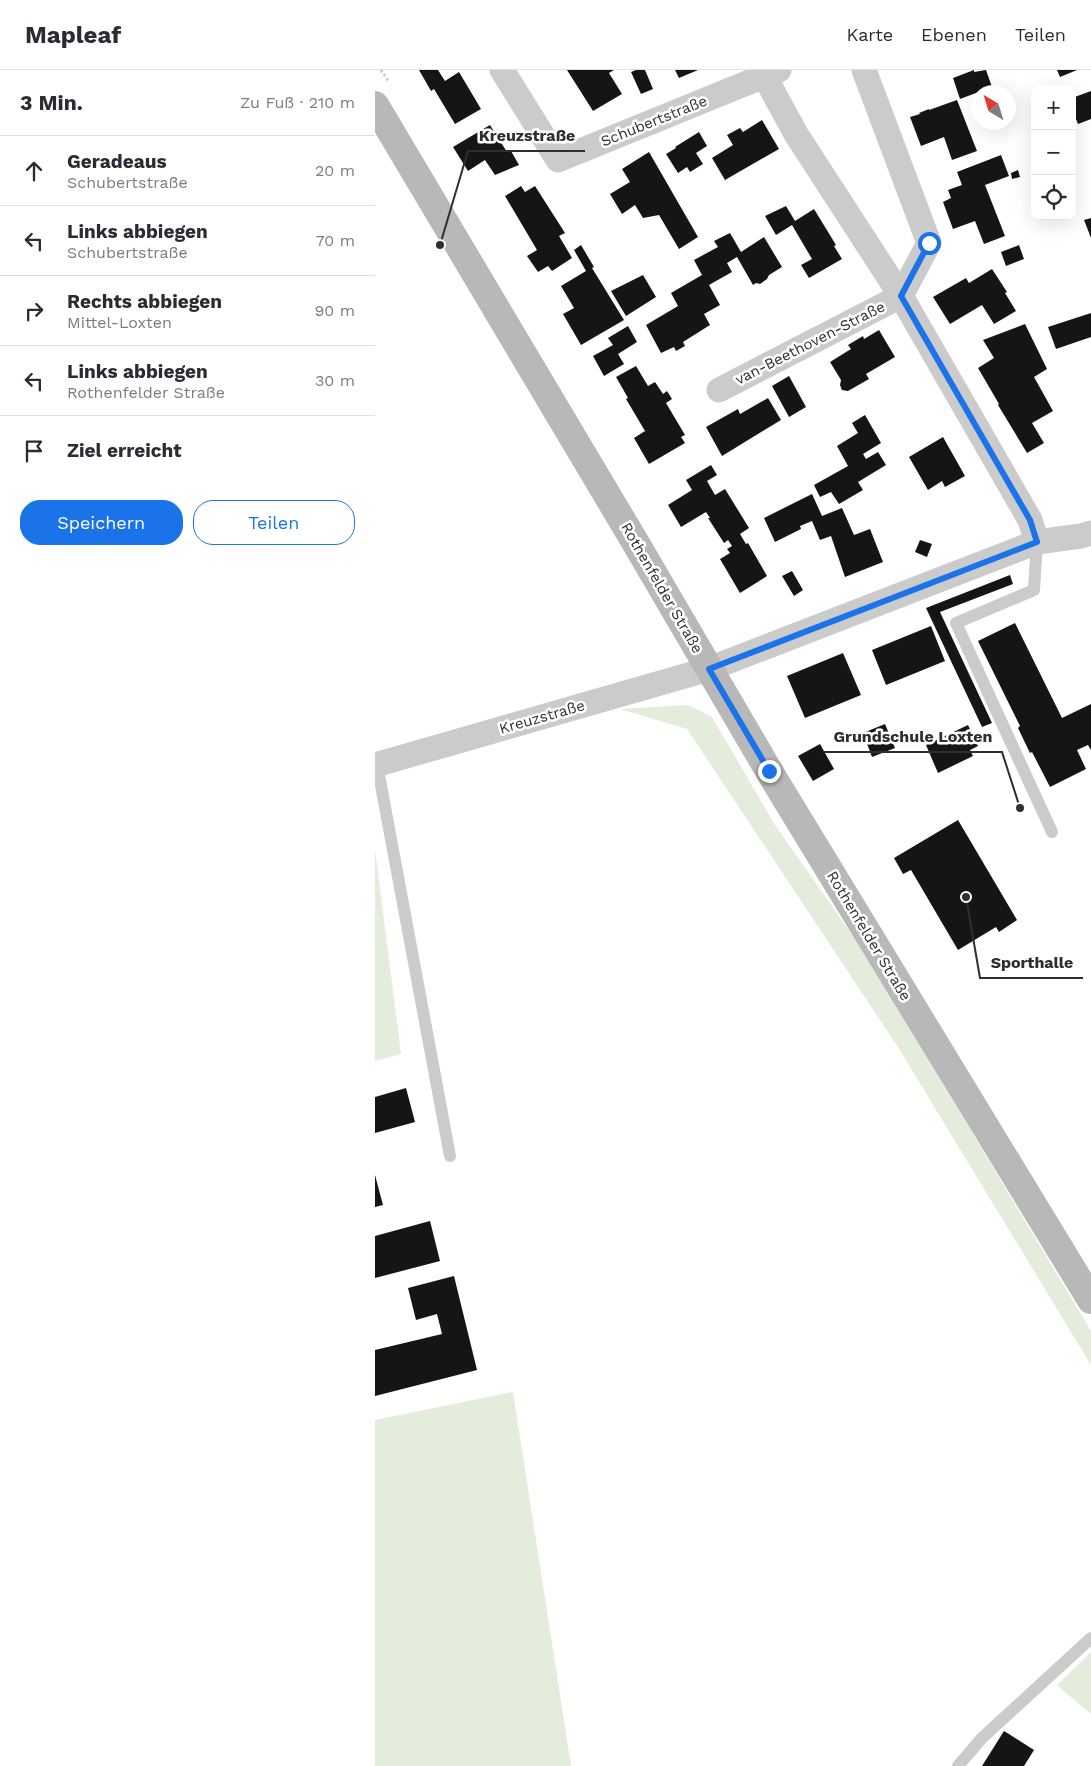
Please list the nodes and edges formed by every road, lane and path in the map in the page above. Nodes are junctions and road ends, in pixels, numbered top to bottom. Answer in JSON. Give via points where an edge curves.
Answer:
{"nodes":[{"id":1,"x":502,"y":70,"type":"edge"},
{"id":2,"x":864,"y":70,"type":"edge"},
{"id":3,"x":773,"y":73,"type":"edge"},
{"id":4,"x":375,"y":105,"type":"edge"},
{"id":5,"x":901,"y":296,"type":"junction"},
{"id":6,"x":719,"y":390,"type":"dead end"},
{"id":7,"x":1091,"y":533,"type":"edge"},
{"id":8,"x":1037,"y":542,"type":"junction"},
{"id":9,"x":709,"y":669,"type":"junction"},
{"id":10,"x":376,"y":764,"type":"edge"},
{"id":11,"x":1052,"y":832,"type":"dead end"},
{"id":12,"x":450,"y":1156,"type":"dead end"},
{"id":13,"x":1091,"y":1300,"type":"edge"},
{"id":14,"x":1091,"y":1638,"type":"edge"},
{"id":15,"x":958,"y":1766,"type":"edge"}],
"edges":[{"from":1,"to":3,"type":"street","name":"Schubertstraße","via":[[558,160]]},
{"from":2,"to":5,"type":"street","via":[[929,243]]},
{"from":3,"to":5,"type":"street","name":"Schubertstraße","via":[[796,134]]},
{"from":4,"to":9,"type":"street","name":"Rothenfelder Straße"},
{"from":5,"to":6,"type":"street","name":"van-Beethoven-Straße"},
{"from":5,"to":8,"type":"street","name":"Schubertstraße","via":[[1030,520]]},
{"from":7,"to":8,"type":"street","name":"Kreuzstraße"},
{"from":8,"to":9,"type":"street","name":"Kreuzstraße"},
{"from":8,"to":11,"type":"lane","via":[[1035,590],[956,623]]},
{"from":9,"to":10,"type":"street","name":"Kreuzstraße"},
{"from":9,"to":13,"type":"street","name":"Rothenfelder Straße"},
{"from":10,"to":12,"type":"lane"},
{"from":14,"to":15,"type":"lane","via":[[982,1738]]}]}
